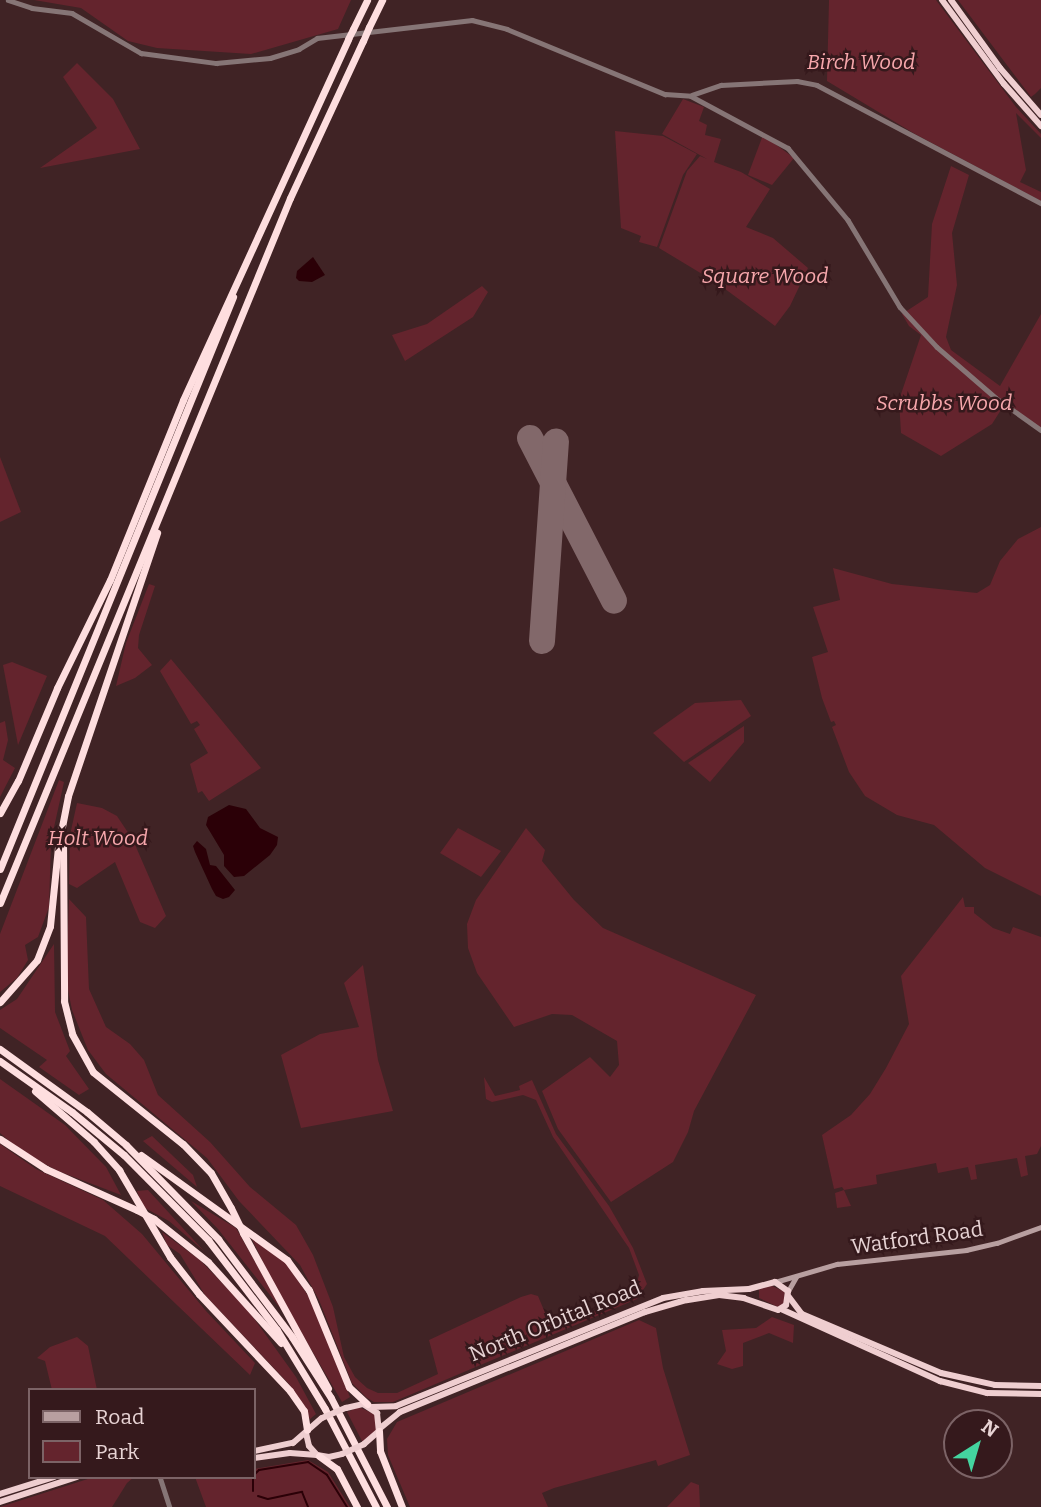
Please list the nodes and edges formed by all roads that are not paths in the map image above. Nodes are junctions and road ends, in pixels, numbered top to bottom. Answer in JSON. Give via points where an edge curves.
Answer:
{"nodes":[{"id":1,"x":8,"y":0,"type":"edge"},
{"id":2,"x":367,"y":0,"type":"edge"},
{"id":3,"x":382,"y":0,"type":"edge"},
{"id":4,"x":942,"y":0,"type":"edge"},
{"id":5,"x":951,"y":0,"type":"edge"},
{"id":6,"x":691,"y":96,"type":"junction"},
{"id":7,"x":1041,"y":115,"type":"edge"},
{"id":8,"x":1041,"y":126,"type":"edge"},
{"id":9,"x":287,"y":171,"type":"junction"},
{"id":10,"x":1041,"y":203,"type":"edge"},
{"id":11,"x":1041,"y":430,"type":"edge"},
{"id":12,"x":185,"y":453,"type":"junction"},
{"id":13,"x":0,"y":811,"type":"edge"},
{"id":14,"x":65,"y":811,"type":"junction"},
{"id":15,"x":0,"y":869,"type":"edge"},
{"id":16,"x":0,"y":903,"type":"edge"},
{"id":17,"x":0,"y":1002,"type":"edge"},
{"id":18,"x":0,"y":1049,"type":"edge"},
{"id":19,"x":0,"y":1061,"type":"edge"},
{"id":20,"x":18,"y":1073,"type":"junction"},
{"id":21,"x":0,"y":1139,"type":"edge"},
{"id":22,"x":125,"y":1145,"type":"junction"},
{"id":23,"x":1041,"y":1227,"type":"edge"},
{"id":24,"x":797,"y":1276,"type":"junction"},
{"id":25,"x":775,"y":1282,"type":"junction"},
{"id":26,"x":757,"y":1286,"type":"junction"},
{"id":27,"x":789,"y":1294,"type":"junction"},
{"id":28,"x":758,"y":1303,"type":"junction"},
{"id":29,"x":781,"y":1309,"type":"junction"},
{"id":30,"x":287,"y":1349,"type":"junction"},
{"id":31,"x":952,"y":1377,"type":"junction"},
{"id":32,"x":1041,"y":1386,"type":"edge"},
{"id":33,"x":966,"y":1389,"type":"junction"},
{"id":34,"x":1041,"y":1394,"type":"edge"},
{"id":35,"x":331,"y":1398,"type":"junction"},
{"id":36,"x":370,"y":1406,"type":"junction"},
{"id":37,"x":380,"y":1430,"type":"junction"},
{"id":38,"x":306,"y":1431,"type":"junction"},
{"id":39,"x":256,"y":1451,"type":"edge"},
{"id":40,"x":318,"y":1456,"type":"junction"},
{"id":41,"x":256,"y":1458,"type":"edge"},
{"id":42,"x":48,"y":1479,"type":"edge"},
{"id":43,"x":70,"y":1479,"type":"edge"},
{"id":44,"x":161,"y":1479,"type":"edge"},
{"id":45,"x":0,"y":1494,"type":"edge"},
{"id":46,"x":0,"y":1502,"type":"edge"},
{"id":47,"x":170,"y":1507,"type":"edge"},
{"id":48,"x":357,"y":1507,"type":"edge"},
{"id":49,"x":376,"y":1507,"type":"edge"},
{"id":50,"x":387,"y":1507,"type":"edge"},
{"id":51,"x":402,"y":1507,"type":"edge"}],
"edges":[{"from":1,"to":6,"type":"street","via":[[72,13],[141,53],[216,63],[270,58],[317,38],[472,20],[507,29],[665,94]]},
{"from":2,"to":9,"type":"highway","bridge":true},
{"from":3,"to":12,"type":"highway","bridge":true,"via":[[290,198]]},
{"from":4,"to":8,"type":"highway"},
{"from":5,"to":7,"type":"highway"},
{"from":6,"to":10,"type":"street","via":[[721,85],[797,81],[817,85]]},
{"from":6,"to":11,"type":"street","via":[[788,148],[848,220],[900,307],[957,364]]},
{"from":9,"to":13,"type":"highway","via":[[183,400],[110,580]]},
{"from":9,"to":15,"type":"highway"},
{"from":12,"to":14,"type":"highway"},
{"from":12,"to":16,"type":"highway"},
{"from":14,"to":17,"type":"highway","via":[[54,907],[43,946],[26,976]]},
{"from":14,"to":35,"type":"highway","bridge":true,"via":[[64,1001],[72,1034],[93,1072],[183,1144],[211,1173],[325,1379]]},
{"from":18,"to":22,"type":"highway"},
{"from":19,"to":20,"type":"highway"},
{"from":20,"to":30,"type":"highway","via":[[114,1146],[166,1195],[251,1294]]},
{"from":20,"to":38,"type":"highway","via":[[119,1170],[170,1257],[290,1391],[304,1411]]},
{"from":21,"to":30,"type":"highway","bridge":true,"via":[[46,1169],[154,1219],[208,1262]]},
{"from":22,"to":35,"type":"highway","via":[[218,1239],[285,1327]]},
{"from":22,"to":36,"type":"highway","via":[[287,1260],[309,1290],[349,1387]]},
{"from":23,"to":24,"type":"main road","name":"Watford Road","via":[[966,1250],[837,1264]]},
{"from":24,"to":25,"type":"main road","name":"Watford Road"},
{"from":24,"to":27,"type":"main road"},
{"from":25,"to":26,"type":"highway","name":"North Orbital Road"},
{"from":25,"to":27,"type":"highway"},
{"from":26,"to":28,"type":"highway"},
{"from":26,"to":36,"type":"highway","name":"North Orbital Road","via":[[654,1300],[396,1406]]},
{"from":27,"to":29,"type":"highway"},
{"from":27,"to":31,"type":"highway","via":[[798,1311],[808,1317]]},
{"from":28,"to":29,"type":"highway","name":"North Orbital Road"},
{"from":28,"to":37,"type":"highway","name":"North Orbital Road","via":[[719,1295],[654,1309],[400,1412]]},
{"from":29,"to":33,"type":"highway"},
{"from":30,"to":49,"type":"highway"},
{"from":31,"to":32,"type":"highway","via":[[995,1385]]},
{"from":31,"to":33,"type":"highway"},
{"from":33,"to":34,"type":"highway"},
{"from":35,"to":50,"type":"highway"},
{"from":36,"to":37,"type":"highway","via":[[378,1415]]},
{"from":36,"to":38,"type":"highway","name":"North Orbital Road","bridge":true,"via":[[346,1408]]},
{"from":37,"to":40,"type":"highway","name":"North Orbital Road","bridge":true,"via":[[342,1454]]},
{"from":37,"to":51,"type":"highway","via":[[380,1451]]},
{"from":38,"to":39,"type":"highway","via":[[288,1445]]},
{"from":38,"to":40,"type":"highway","via":[[309,1446]]},
{"from":40,"to":41,"type":"highway","via":[[297,1453]]},
{"from":40,"to":48,"type":"highway","via":[[337,1469]]},
{"from":42,"to":45,"type":"highway"},
{"from":43,"to":46,"type":"highway"},
{"from":44,"to":47,"type":"street"}]}
